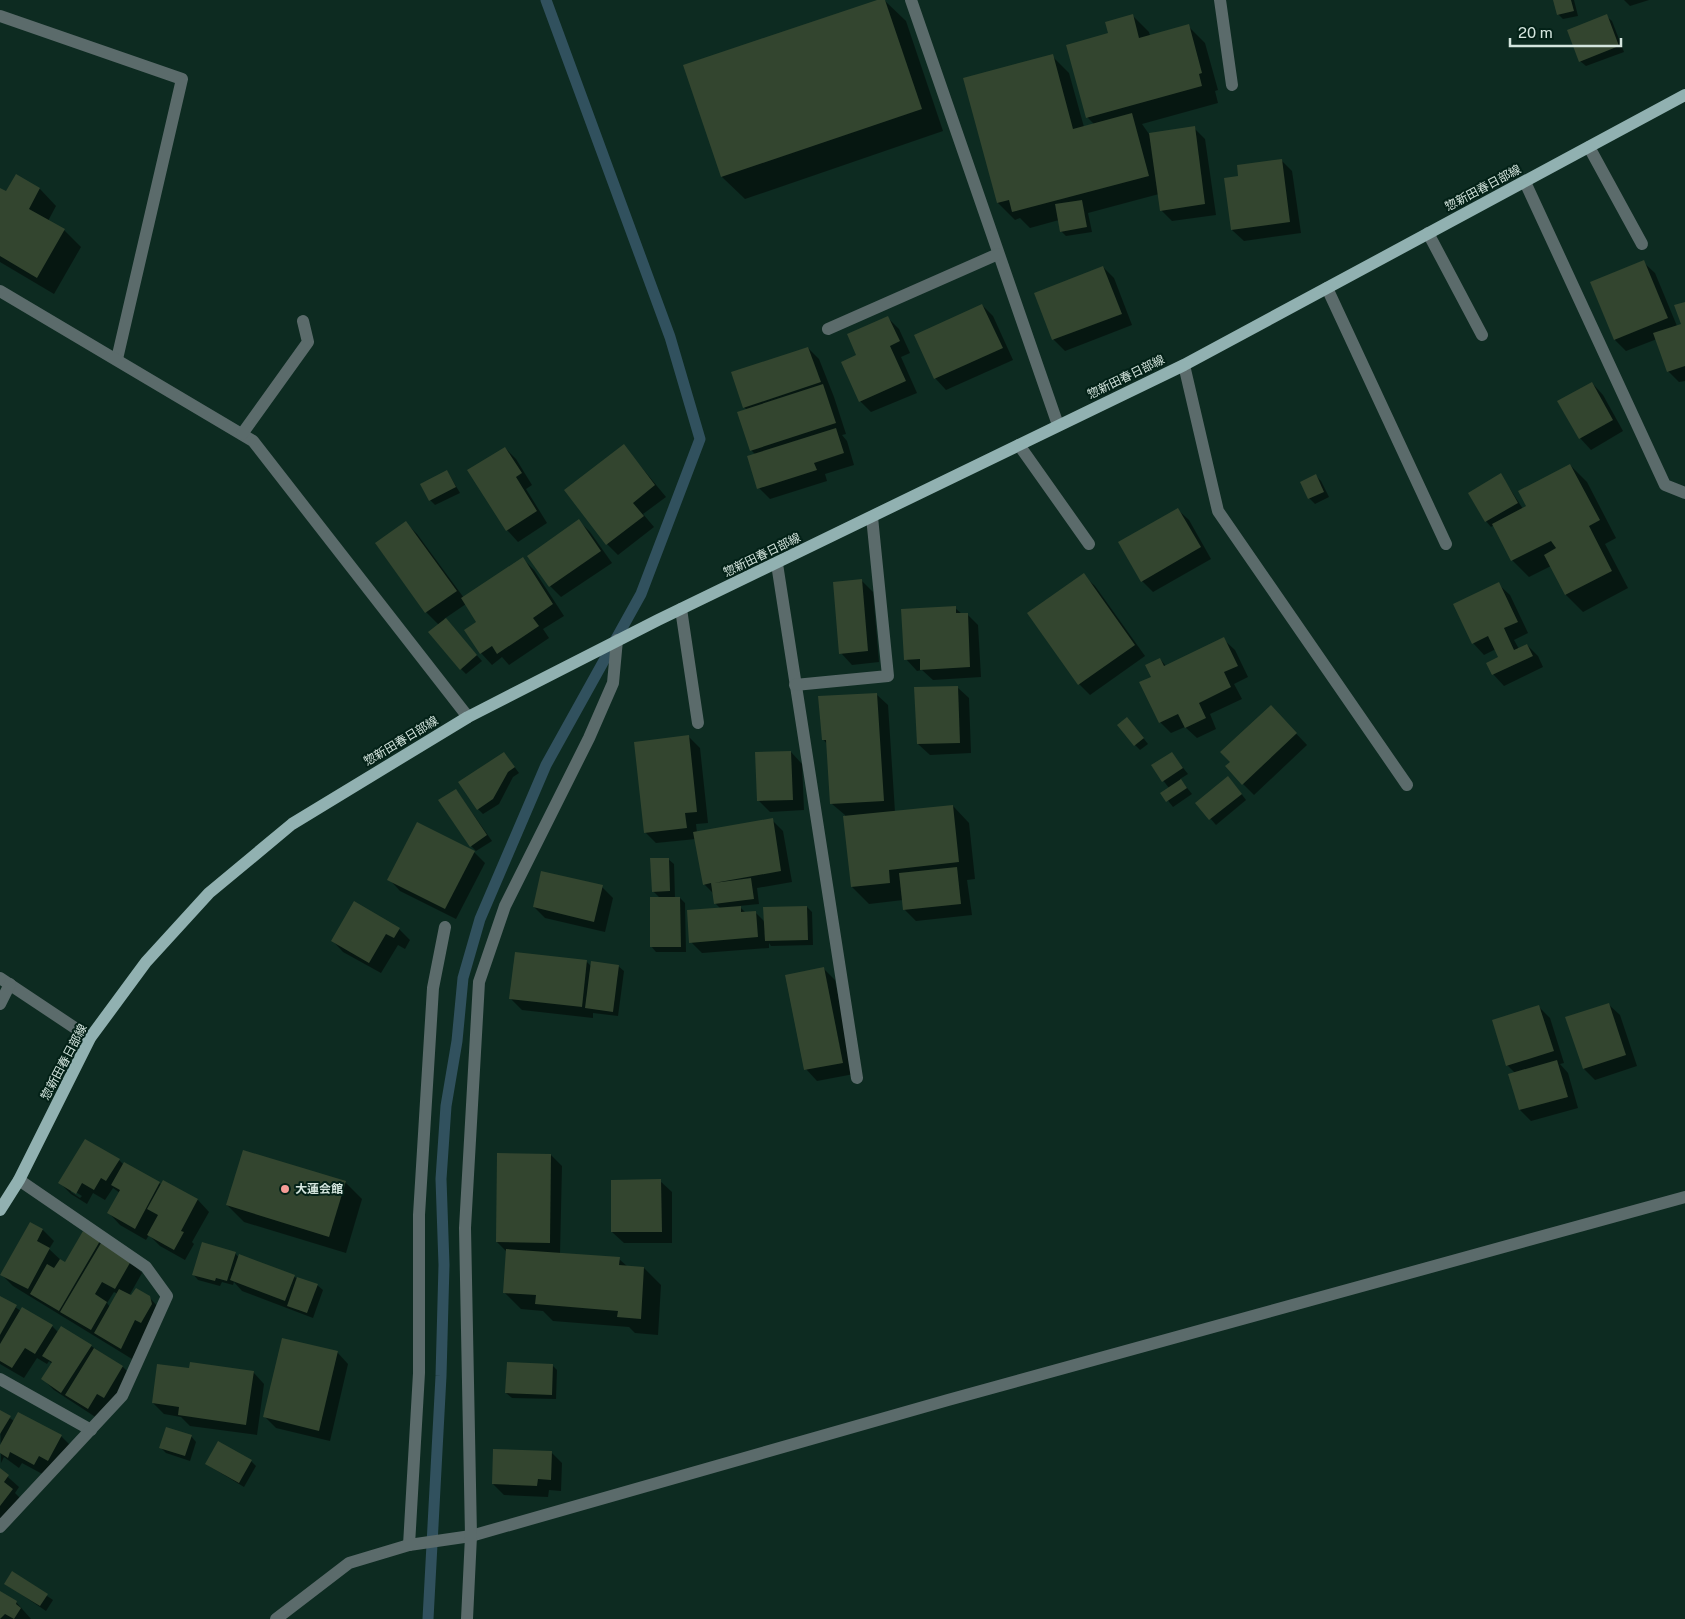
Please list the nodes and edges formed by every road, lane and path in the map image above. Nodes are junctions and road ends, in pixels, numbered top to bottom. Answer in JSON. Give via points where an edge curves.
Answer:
{"nodes":[{"id":1,"x":911,"y":0,"type":"edge"},
{"id":2,"x":1220,"y":0,"type":"edge"},
{"id":3,"x":0,"y":16,"type":"edge"},
{"id":4,"x":1232,"y":85,"type":"dead end"},
{"id":5,"x":1685,"y":96,"type":"edge"},
{"id":6,"x":1589,"y":147,"type":"junction"},
{"id":7,"x":1525,"y":182,"type":"junction"},
{"id":8,"x":1428,"y":233,"type":"junction"},
{"id":9,"x":1642,"y":244,"type":"dead end"},
{"id":10,"x":998,"y":254,"type":"junction"},
{"id":11,"x":1327,"y":288,"type":"junction"},
{"id":12,"x":0,"y":290,"type":"edge"},
{"id":13,"x":303,"y":321,"type":"dead end"},
{"id":14,"x":828,"y":330,"type":"dead end"},
{"id":15,"x":1482,"y":335,"type":"dead end"},
{"id":16,"x":117,"y":359,"type":"junction"},
{"id":17,"x":1184,"y":365,"type":"junction"},
{"id":18,"x":1058,"y":425,"type":"junction"},
{"id":19,"x":242,"y":434,"type":"junction"},
{"id":20,"x":1019,"y":445,"type":"junction"},
{"id":21,"x":1685,"y":493,"type":"edge"},
{"id":22,"x":872,"y":517,"type":"junction"},
{"id":23,"x":1090,"y":544,"type":"dead end"},
{"id":24,"x":1446,"y":544,"type":"dead end"},
{"id":25,"x":777,"y":564,"type":"junction"},
{"id":26,"x":681,"y":609,"type":"junction"},
{"id":27,"x":618,"y":640,"type":"junction"},
{"id":28,"x":795,"y":685,"type":"junction"},
{"id":29,"x":468,"y":717,"type":"junction"},
{"id":30,"x":698,"y":723,"type":"dead end"},
{"id":31,"x":1407,"y":785,"type":"dead end"},
{"id":32,"x":446,"y":927,"type":"dead end"},
{"id":33,"x":5,"y":981,"type":"edge"},
{"id":34,"x":0,"y":1004,"type":"edge"},
{"id":35,"x":90,"y":1038,"type":"junction"},
{"id":36,"x":857,"y":1078,"type":"dead end"},
{"id":37,"x":19,"y":1180,"type":"junction"},
{"id":38,"x":1685,"y":1197,"type":"edge"},
{"id":39,"x":0,"y":1210,"type":"edge"},
{"id":40,"x":0,"y":1379,"type":"edge"},
{"id":41,"x":91,"y":1430,"type":"junction"},
{"id":42,"x":0,"y":1527,"type":"edge"},
{"id":43,"x":470,"y":1536,"type":"junction"},
{"id":44,"x":410,"y":1545,"type":"junction"},
{"id":45,"x":276,"y":1619,"type":"edge"},
{"id":46,"x":467,"y":1619,"type":"edge"}],
"edges":[{"from":1,"to":10,"type":"street"},
{"from":2,"to":4,"type":"street"},
{"from":3,"to":16,"type":"street","via":[[182,79]]},
{"from":5,"to":6,"type":"main road","name":"惣新田春日部線"},
{"from":6,"to":7,"type":"main road","name":"惣新田春日部線"},
{"from":6,"to":9,"type":"street"},
{"from":7,"to":8,"type":"main road","name":"惣新田春日部線"},
{"from":7,"to":21,"type":"street","via":[[1665,485]]},
{"from":8,"to":11,"type":"main road","name":"惣新田春日部線"},
{"from":8,"to":15,"type":"street"},
{"from":10,"to":14,"type":"street"},
{"from":10,"to":18,"type":"street"},
{"from":11,"to":17,"type":"main road","name":"惣新田春日部線"},
{"from":11,"to":24,"type":"street"},
{"from":12,"to":16,"type":"street"},
{"from":13,"to":19,"type":"street","via":[[308,342]]},
{"from":16,"to":19,"type":"street"},
{"from":17,"to":18,"type":"main road","name":"惣新田春日部線"},
{"from":17,"to":31,"type":"street","via":[[1218,511]]},
{"from":18,"to":20,"type":"main road","name":"惣新田春日部線"},
{"from":19,"to":29,"type":"street","via":[[253,441]]},
{"from":20,"to":22,"type":"main road","name":"惣新田春日部線"},
{"from":20,"to":23,"type":"street"},
{"from":22,"to":25,"type":"main road","name":"惣新田春日部線"},
{"from":22,"to":28,"type":"street","via":[[888,676]]},
{"from":25,"to":26,"type":"main road","name":"惣新田春日部線"},
{"from":25,"to":28,"type":"street"},
{"from":26,"to":27,"type":"main road","name":"惣新田春日部線"},
{"from":26,"to":30,"type":"street"},
{"from":27,"to":29,"type":"main road","name":"惣新田春日部線"},
{"from":27,"to":43,"type":"street","via":[[613,683],[505,906],[479,982],[465,1228]]},
{"from":28,"to":36,"type":"street"},
{"from":29,"to":35,"type":"main road","name":"惣新田春日部線","via":[[292,824],[209,892],[146,962]]},
{"from":32,"to":44,"type":"street","via":[[433,988],[419,1215],[418,1373]]},
{"from":33,"to":34,"type":"street"},
{"from":33,"to":35,"type":"street"},
{"from":35,"to":37,"type":"main road","name":"惣新田春日部線"},
{"from":37,"to":39,"type":"main road","name":"惣新田春日部線"},
{"from":37,"to":41,"type":"street","via":[[146,1267],[167,1296],[122,1396]]},
{"from":38,"to":43,"type":"street"},
{"from":40,"to":41,"type":"street"},
{"from":41,"to":42,"type":"street"},
{"from":43,"to":44,"type":"street"},
{"from":43,"to":46,"type":"street"},
{"from":44,"to":45,"type":"street","via":[[349,1563]]}]}
